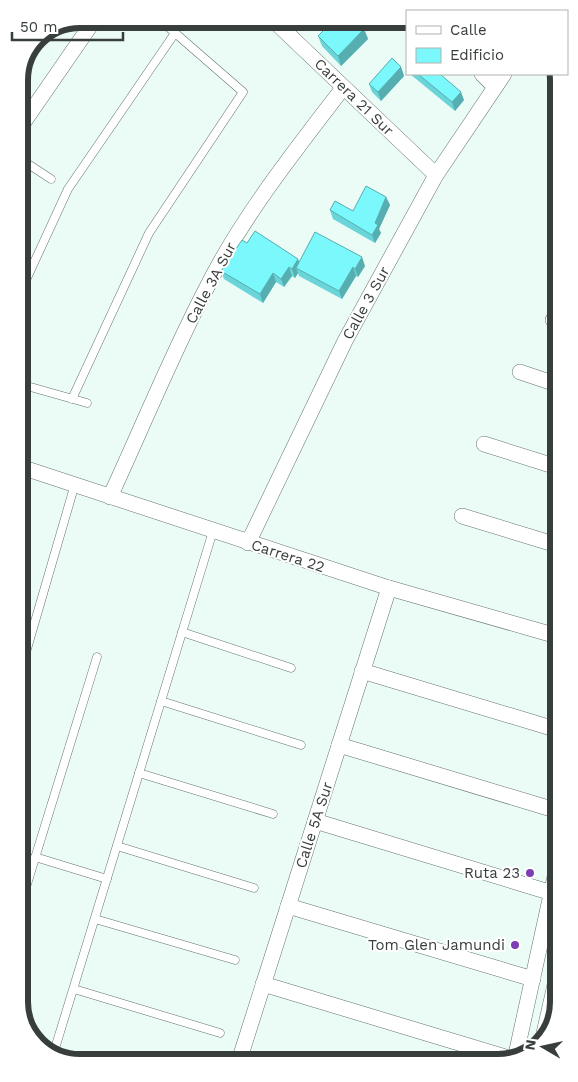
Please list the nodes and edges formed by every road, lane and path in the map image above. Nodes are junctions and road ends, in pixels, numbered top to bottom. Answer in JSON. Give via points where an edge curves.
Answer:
{"nodes":[{"id":1,"x":89,"y":28,"type":"edge"},
{"id":2,"x":169,"y":28,"type":"edge"},
{"id":3,"x":281,"y":28,"type":"edge"},
{"id":4,"x":175,"y":33,"type":"junction"},
{"id":5,"x":483,"y":75,"type":"edge"},
{"id":6,"x":503,"y":75,"type":"edge"},
{"id":7,"x":495,"y":87,"type":"junction"},
{"id":8,"x":343,"y":88,"type":"junction"},
{"id":9,"x":28,"y":116,"type":"edge"},
{"id":10,"x":28,"y":164,"type":"edge"},
{"id":11,"x":436,"y":175,"type":"junction"},
{"id":12,"x":51,"y":179,"type":"dead end"},
{"id":13,"x":28,"y":276,"type":"edge"},
{"id":14,"x":520,"y":372,"type":"dead end"},
{"id":15,"x":550,"y":382,"type":"edge"},
{"id":16,"x":28,"y":386,"type":"edge"},
{"id":17,"x":72,"y":399,"type":"junction"},
{"id":18,"x":87,"y":403,"type":"dead end"},
{"id":19,"x":484,"y":444,"type":"dead end"},
{"id":20,"x":550,"y":465,"type":"edge"},
{"id":21,"x":28,"y":469,"type":"edge"},
{"id":22,"x":75,"y":484,"type":"junction"},
{"id":23,"x":110,"y":496,"type":"junction"},
{"id":24,"x":462,"y":516,"type":"dead end"},
{"id":25,"x":213,"y":531,"type":"junction"},
{"id":26,"x":248,"y":543,"type":"junction"},
{"id":27,"x":550,"y":543,"type":"edge"},
{"id":28,"x":389,"y":588,"type":"junction"},
{"id":29,"x":182,"y":632,"type":"junction"},
{"id":30,"x":550,"y":634,"type":"edge"},
{"id":31,"x":28,"y":645,"type":"edge"},
{"id":32,"x":97,"y":657,"type":"dead end"},
{"id":33,"x":291,"y":668,"type":"dead end"},
{"id":34,"x":362,"y":671,"type":"junction"},
{"id":35,"x":161,"y":701,"type":"junction"},
{"id":36,"x":550,"y":728,"type":"edge"},
{"id":37,"x":339,"y":745,"type":"junction"},
{"id":38,"x":301,"y":746,"type":"dead end"},
{"id":39,"x":139,"y":773,"type":"junction"},
{"id":40,"x":550,"y":809,"type":"edge"},
{"id":41,"x":272,"y":814,"type":"dead end"},
{"id":42,"x":315,"y":821,"type":"junction"},
{"id":43,"x":117,"y":846,"type":"junction"},
{"id":44,"x":35,"y":857,"type":"junction"},
{"id":45,"x":107,"y":879,"type":"junction"},
{"id":46,"x":28,"y":880,"type":"edge"},
{"id":47,"x":254,"y":888,"type":"dead end"},
{"id":48,"x":550,"y":892,"type":"edge"},
{"id":49,"x":550,"y":902,"type":"edge"},
{"id":50,"x":288,"y":906,"type":"junction"},
{"id":51,"x":95,"y":919,"type":"junction"},
{"id":52,"x":235,"y":960,"type":"dead end"},
{"id":53,"x":533,"y":979,"type":"junction"},
{"id":54,"x":263,"y":984,"type":"junction"},
{"id":55,"x":74,"y":989,"type":"junction"},
{"id":56,"x":220,"y":1033,"type":"dead end"},
{"id":57,"x":55,"y":1048,"type":"edge"},
{"id":58,"x":516,"y":1051,"type":"edge"},
{"id":59,"x":241,"y":1054,"type":"edge"},
{"id":60,"x":497,"y":1054,"type":"edge"}],
"edges":[{"from":1,"to":9,"type":"street"},
{"from":2,"to":4,"type":"lane"},
{"from":3,"to":8,"type":"street","name":"Carrera 21 Sur"},
{"from":4,"to":13,"type":"lane","via":[[68,190]]},
{"from":4,"to":17,"type":"lane","via":[[243,92],[149,232]]},
{"from":5,"to":7,"type":"street"},
{"from":6,"to":7,"type":"street","name":"Calle 3 Sur"},
{"from":7,"to":11,"type":"street","name":"Calle 3 Sur"},
{"from":8,"to":11,"type":"street","name":"Carrera 21 Sur"},
{"from":8,"to":23,"type":"street","name":"Calle 3A Sur","via":[[287,161],[227,251],[206,289]]},
{"from":10,"to":12,"type":"lane"},
{"from":11,"to":26,"type":"street","name":"Calle 3 Sur","via":[[345,341]]},
{"from":14,"to":15,"type":"street"},
{"from":16,"to":17,"type":"lane"},
{"from":17,"to":18,"type":"lane"},
{"from":19,"to":20,"type":"street"},
{"from":21,"to":22,"type":"street","name":"Carrera 22"},
{"from":22,"to":23,"type":"street","name":"Carrera 22"},
{"from":22,"to":31,"type":"lane"},
{"from":23,"to":25,"type":"street","name":"Carrera 22"},
{"from":24,"to":27,"type":"street"},
{"from":25,"to":26,"type":"street","name":"Carrera 22"},
{"from":25,"to":29,"type":"lane"},
{"from":26,"to":28,"type":"street","name":"Carrera 22"},
{"from":28,"to":30,"type":"street","name":"Carrera 22"},
{"from":28,"to":34,"type":"street","name":"Calle 5A Sur"},
{"from":29,"to":33,"type":"lane"},
{"from":29,"to":35,"type":"lane"},
{"from":32,"to":44,"type":"lane"},
{"from":34,"to":36,"type":"street"},
{"from":34,"to":37,"type":"street","name":"Calle 5A Sur"},
{"from":35,"to":38,"type":"lane"},
{"from":35,"to":39,"type":"lane"},
{"from":37,"to":40,"type":"street"},
{"from":37,"to":42,"type":"street","name":"Calle 5A Sur"},
{"from":39,"to":41,"type":"lane"},
{"from":39,"to":43,"type":"lane"},
{"from":42,"to":48,"type":"street"},
{"from":42,"to":50,"type":"street","name":"Calle 5A Sur"},
{"from":43,"to":45,"type":"lane"},
{"from":43,"to":47,"type":"lane"},
{"from":44,"to":45,"type":"lane"},
{"from":44,"to":46,"type":"lane"},
{"from":45,"to":51,"type":"lane"},
{"from":49,"to":53,"type":"street"},
{"from":50,"to":53,"type":"street"},
{"from":50,"to":54,"type":"street","name":"Calle 5A Sur"},
{"from":51,"to":52,"type":"lane"},
{"from":51,"to":55,"type":"lane"},
{"from":53,"to":58,"type":"street"},
{"from":54,"to":59,"type":"street","name":"Calle 5A Sur"},
{"from":54,"to":60,"type":"street"},
{"from":55,"to":56,"type":"lane"},
{"from":55,"to":57,"type":"lane"}]}
